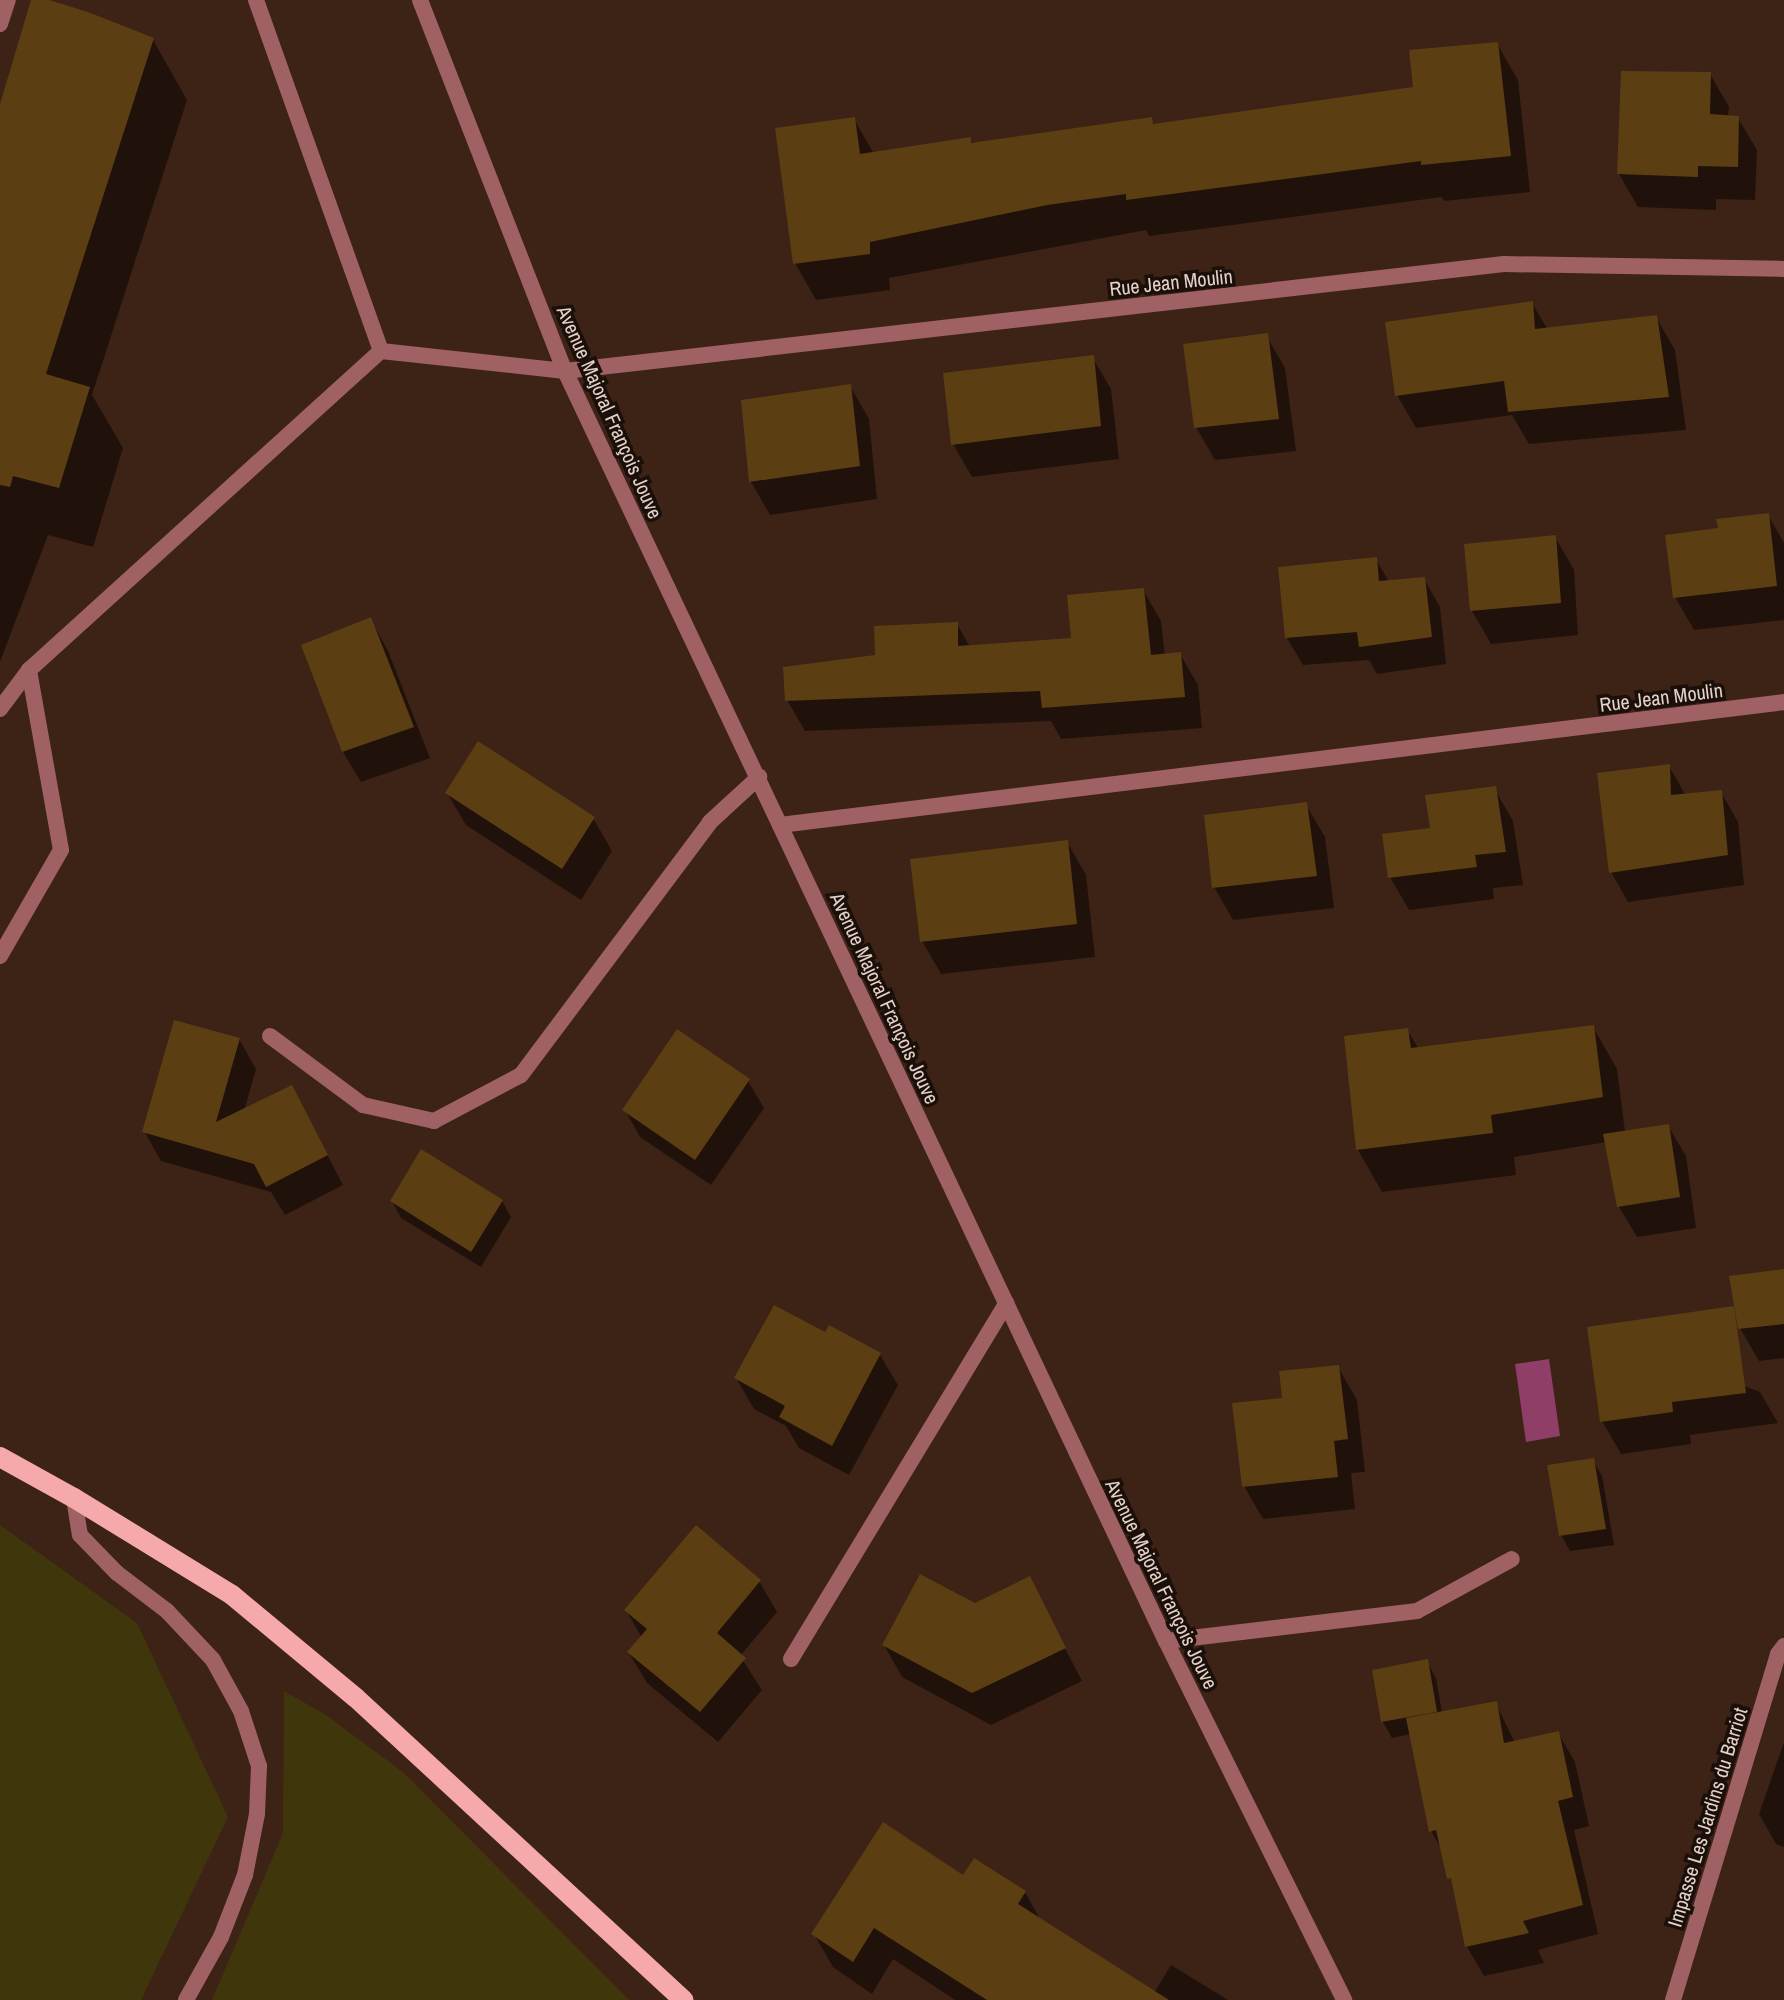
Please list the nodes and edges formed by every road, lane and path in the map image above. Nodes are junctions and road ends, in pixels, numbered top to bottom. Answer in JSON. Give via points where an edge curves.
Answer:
{"nodes":[{"id":1,"x":8,"y":0,"type":"edge"},
{"id":2,"x":256,"y":0,"type":"edge"},
{"id":3,"x":420,"y":0,"type":"edge"},
{"id":4,"x":0,"y":24,"type":"edge"},
{"id":5,"x":1784,"y":269,"type":"edge"},
{"id":6,"x":381,"y":351,"type":"junction"},
{"id":7,"x":565,"y":371,"type":"junction"},
{"id":8,"x":29,"y":670,"type":"junction"},
{"id":9,"x":1784,"y":702,"type":"edge"},
{"id":10,"x":0,"y":709,"type":"edge"},
{"id":11,"x":759,"y":777,"type":"junction"},
{"id":12,"x":780,"y":825,"type":"junction"},
{"id":13,"x":0,"y":956,"type":"edge"},
{"id":14,"x":270,"y":1036,"type":"dead end"},
{"id":15,"x":1007,"y":1303,"type":"junction"},
{"id":16,"x":0,"y":1457,"type":"edge"},
{"id":17,"x":74,"y":1498,"type":"junction"},
{"id":18,"x":1512,"y":1559,"type":"dead end"},
{"id":19,"x":1166,"y":1641,"type":"junction"},
{"id":20,"x":1784,"y":1646,"type":"edge"},
{"id":21,"x":791,"y":1659,"type":"dead end"},
{"id":22,"x":186,"y":2000,"type":"edge"},
{"id":23,"x":683,"y":2000,"type":"edge"},
{"id":24,"x":1344,"y":2000,"type":"edge"},
{"id":25,"x":1673,"y":2000,"type":"edge"}],
"edges":[{"from":1,"to":4,"type":"street"},
{"from":2,"to":6,"type":"street"},
{"from":3,"to":7,"type":"street","name":"Avenue Majoral François Jouve"},
{"from":5,"to":7,"type":"street","name":"Rue Jean Moulin","via":[[1504,264]]},
{"from":6,"to":7,"type":"street","name":"Rue Jean Moulin"},
{"from":6,"to":8,"type":"street"},
{"from":7,"to":11,"type":"street","name":"Avenue Majoral François Jouve"},
{"from":8,"to":10,"type":"street"},
{"from":8,"to":13,"type":"street","via":[[61,850]]},
{"from":9,"to":12,"type":"street","name":"Rue Jean Moulin"},
{"from":11,"to":12,"type":"street","name":"Avenue Majoral François Jouve"},
{"from":11,"to":14,"type":"street","via":[[710,822],[521,1075],[434,1121],[363,1105]]},
{"from":12,"to":15,"type":"street","name":"Avenue Majoral François Jouve"},
{"from":15,"to":19,"type":"street","name":"Avenue Majoral François Jouve"},
{"from":15,"to":21,"type":"street"},
{"from":16,"to":17,"type":"main road"},
{"from":17,"to":22,"type":"street","via":[[80,1535],[117,1573],[167,1611],[213,1660],[241,1711],[259,1766],[257,1814],[245,1875],[221,1937]]},
{"from":17,"to":23,"type":"main road","via":[[232,1595],[343,1686]]},
{"from":18,"to":19,"type":"street","via":[[1417,1611]]},
{"from":19,"to":24,"type":"street","name":"Avenue Majoral François Jouve"},
{"from":20,"to":25,"type":"street","name":"Impasse Les Jardins du Barriot"}]}
